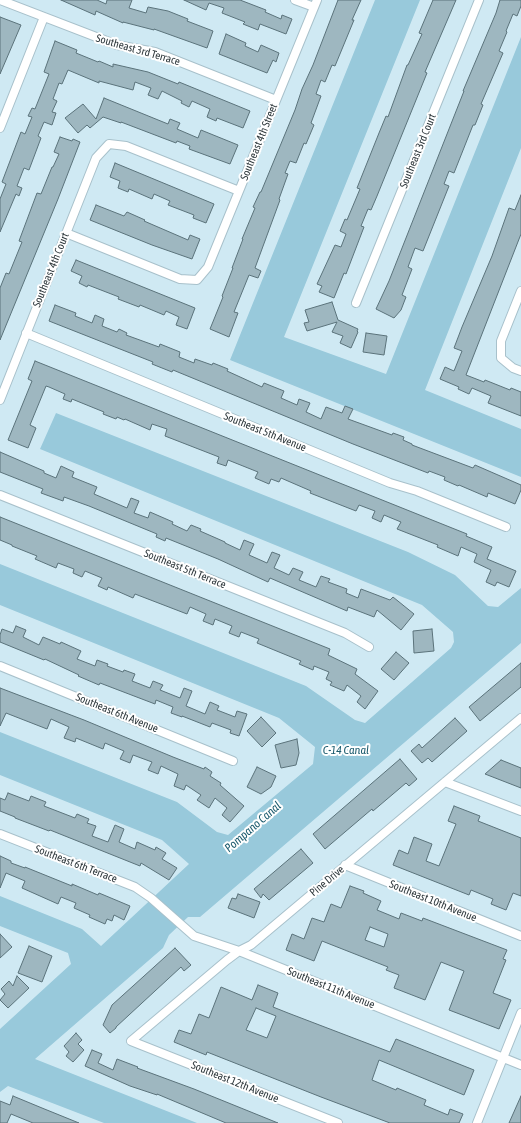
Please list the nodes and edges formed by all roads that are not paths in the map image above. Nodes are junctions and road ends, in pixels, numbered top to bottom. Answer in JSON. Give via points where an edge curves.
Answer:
{"nodes":[{"id":1,"x":0,"y":0,"type":"edge"},
{"id":2,"x":295,"y":0,"type":"edge"},
{"id":3,"x":479,"y":0,"type":"edge"},
{"id":4,"x":315,"y":4,"type":"edge"},
{"id":5,"x":44,"y":17,"type":"junction"},
{"id":6,"x":276,"y":100,"type":"junction"},
{"id":7,"x":0,"y":128,"type":"edge"},
{"id":8,"x":239,"y":192,"type":"junction"},
{"id":9,"x":66,"y":233,"type":"junction"},
{"id":10,"x":521,"y":291,"type":"edge"},
{"id":11,"x":356,"y":303,"type":"dead end"},
{"id":12,"x":26,"y":333,"type":"junction"},
{"id":13,"x":521,"y":371,"type":"edge"},
{"id":14,"x":0,"y":400,"type":"edge"},
{"id":15,"x":0,"y":495,"type":"edge"},
{"id":16,"x":506,"y":527,"type":"dead end"},
{"id":17,"x":369,"y":646,"type":"dead end"},
{"id":18,"x":0,"y":666,"type":"edge"},
{"id":19,"x":521,"y":718,"type":"edge"},
{"id":20,"x":233,"y":761,"type":"dead end"},
{"id":21,"x":445,"y":782,"type":"junction"},
{"id":22,"x":521,"y":811,"type":"edge"},
{"id":23,"x":0,"y":834,"type":"edge"},
{"id":24,"x":345,"y":865,"type":"junction"},
{"id":25,"x":150,"y":898,"type":"joint"},
{"id":26,"x":521,"y":936,"type":"edge"},
{"id":27,"x":239,"y":951,"type":"junction"},
{"id":28,"x":521,"y":1013,"type":"edge"},
{"id":29,"x":131,"y":1040,"type":"joint"},
{"id":30,"x":503,"y":1058,"type":"junction"},
{"id":31,"x":521,"y":1065,"type":"edge"},
{"id":32,"x":338,"y":1123,"type":"edge"},
{"id":33,"x":477,"y":1123,"type":"edge"}],
"edges":[{"from":1,"to":5,"type":"street","name":"Southeast 3rd Terrace"},
{"from":2,"to":4,"type":"street"},
{"from":3,"to":11,"type":"street","name":"Southeast 3rd Court"},
{"from":4,"to":6,"type":"street","name":"Southeast 4th Street"},
{"from":5,"to":6,"type":"street","name":"Southeast 3rd Terrace","via":[[117,45],[155,52]]},
{"from":5,"to":7,"type":"street"},
{"from":6,"to":8,"type":"street","name":"Southeast 4th Street"},
{"from":8,"to":9,"type":"street","name":"Southeast 4th Street","via":[[208,268],[197,280],[180,279]]},
{"from":8,"to":9,"type":"street","name":"Southeast 4th Court","via":[[126,146],[109,144],[96,158]]},
{"from":9,"to":12,"type":"street","name":"Southeast 4th Court"},
{"from":10,"to":13,"type":"street","via":[[501,341],[501,358]]},
{"from":12,"to":14,"type":"street","name":"Southeast 4th Court"},
{"from":12,"to":16,"type":"street","name":"Southeast 5th Avenue","via":[[390,483],[417,491]]},
{"from":15,"to":17,"type":"street","name":"Southeast 5th Terrace","via":[[339,631]]},
{"from":18,"to":20,"type":"street","name":"Southeast 6th Avenue"},
{"from":19,"to":21,"type":"street","name":"Pine Drive"},
{"from":21,"to":22,"type":"street"},
{"from":21,"to":24,"type":"street","name":"Pine Drive"},
{"from":23,"to":25,"type":"street","name":"Southeast 6th Terrace","via":[[135,887]]},
{"from":24,"to":26,"type":"street","name":"Southeast 10th Avenue"},
{"from":24,"to":27,"type":"street","name":"Pine Drive","via":[[251,945]]},
{"from":25,"to":27,"type":"street","name":"Southeast 11th Avenue","via":[[194,936]]},
{"from":27,"to":29,"type":"street","name":"Pine Drive"},
{"from":27,"to":30,"type":"street","name":"Southeast 11th Avenue"},
{"from":28,"to":30,"type":"street"},
{"from":29,"to":32,"type":"street","name":"Southeast 12th Avenue"},
{"from":30,"to":31,"type":"street","name":"Southeast 11th Avenue"},
{"from":30,"to":33,"type":"street"}]}
